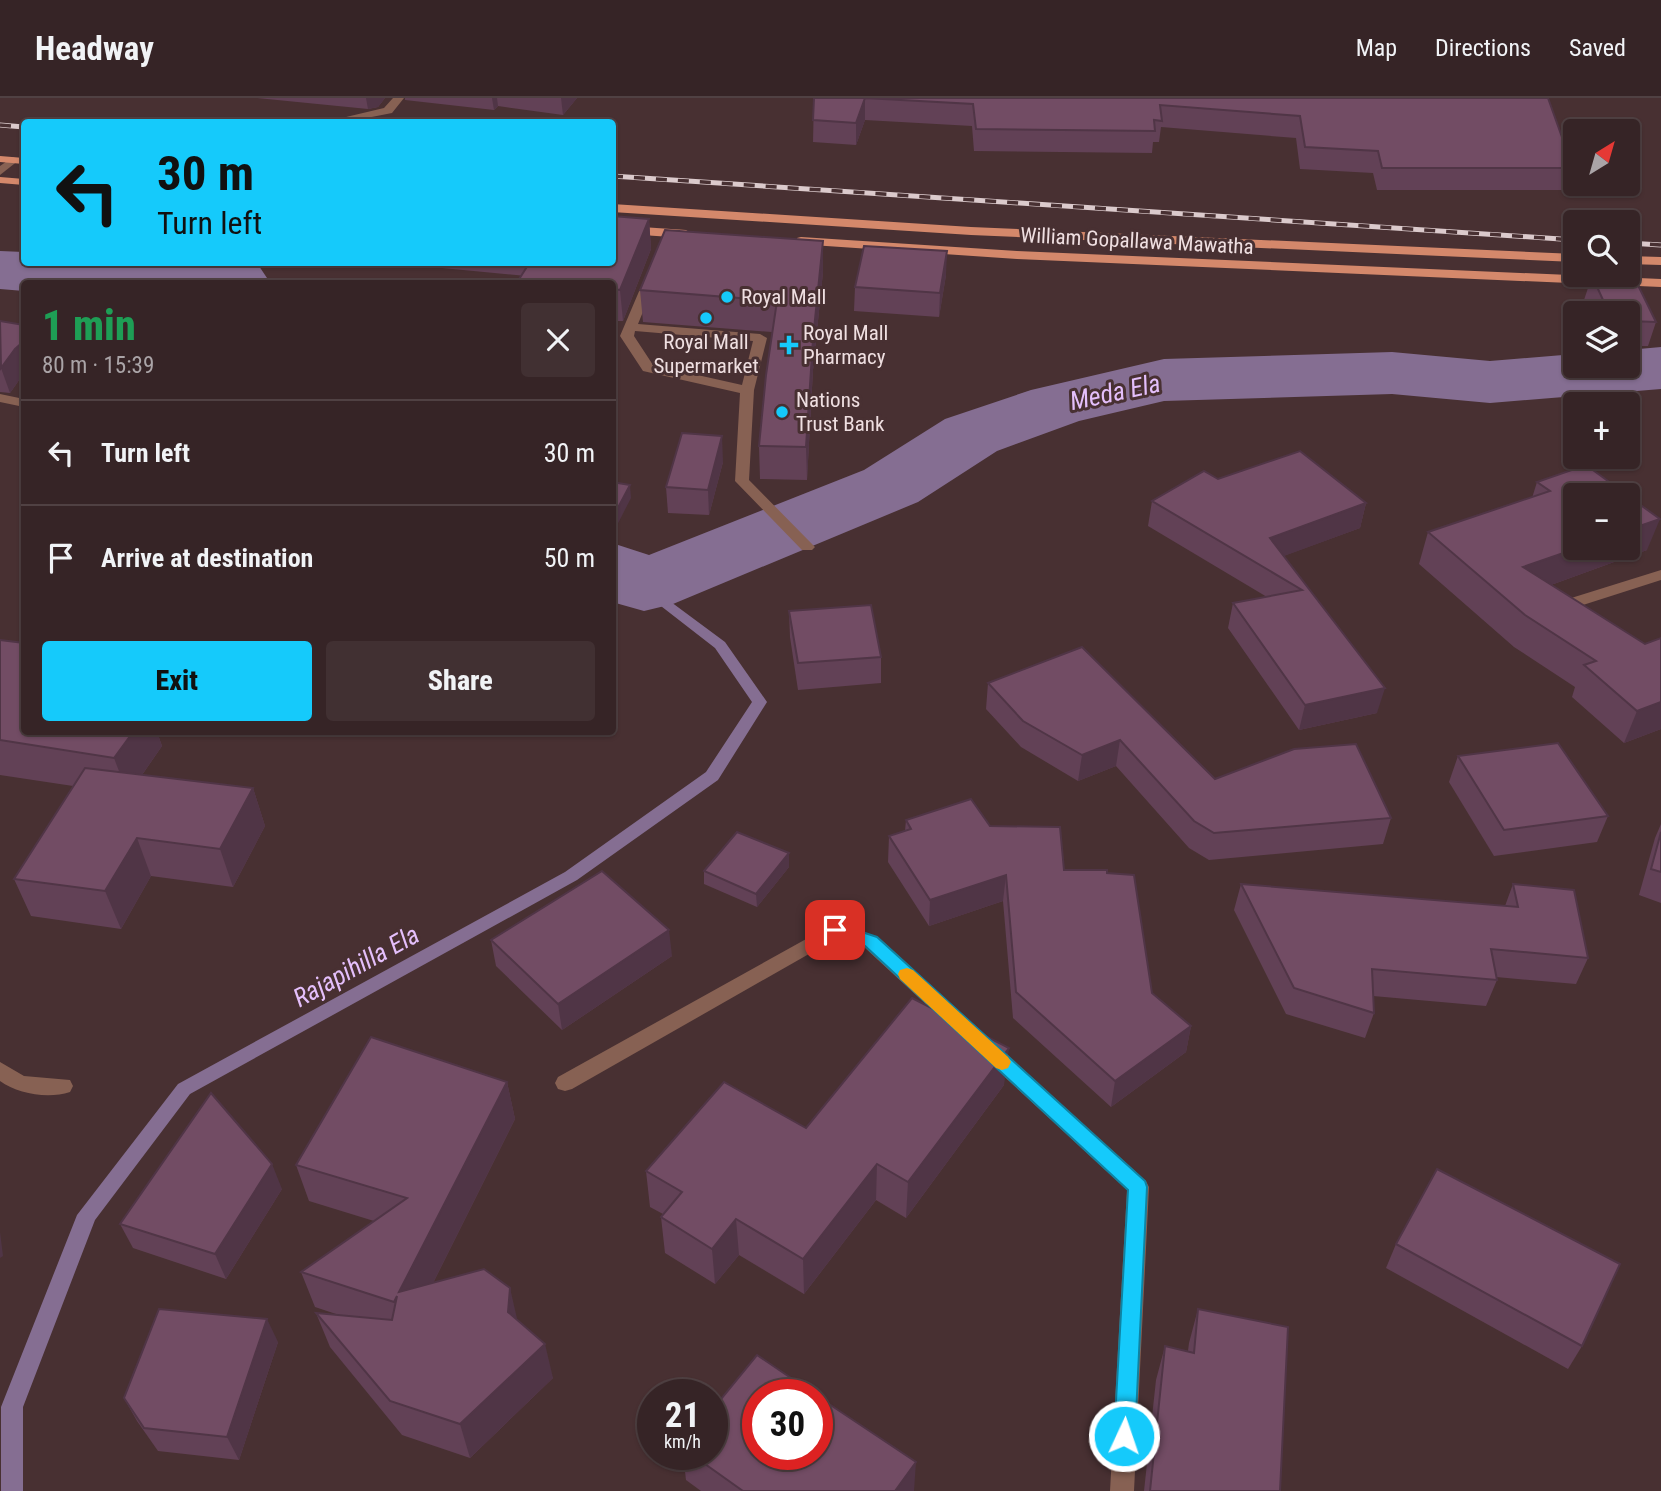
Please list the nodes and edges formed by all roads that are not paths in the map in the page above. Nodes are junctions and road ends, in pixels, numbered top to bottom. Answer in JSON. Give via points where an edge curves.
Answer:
{"nodes":[{"id":1,"x":399,"y":98,"type":"edge"},
{"id":2,"x":346,"y":119,"type":"edge"},
{"id":3,"x":12,"y":160,"type":"edge"},
{"id":4,"x":0,"y":172,"type":"edge"},
{"id":5,"x":0,"y":180,"type":"edge"},
{"id":6,"x":21,"y":182,"type":"edge"},
{"id":7,"x":616,"y":208,"type":"edge"},
{"id":8,"x":616,"y":230,"type":"edge"},
{"id":9,"x":697,"y":235,"type":"edge"},
{"id":10,"x":781,"y":240,"type":"edge"},
{"id":11,"x":1563,"y":257,"type":"edge"},
{"id":12,"x":1640,"y":260,"type":"edge"},
{"id":13,"x":1661,"y":261,"type":"edge"},
{"id":14,"x":655,"y":268,"type":"edge"},
{"id":15,"x":1661,"y":283,"type":"edge"},
{"id":16,"x":631,"y":327,"type":"junction"},
{"id":17,"x":747,"y":390,"type":"junction"},
{"id":18,"x":0,"y":398,"type":"edge"},
{"id":19,"x":21,"y":402,"type":"edge"},
{"id":20,"x":807,"y":547,"type":"dead end"},
{"id":21,"x":1661,"y":575,"type":"edge"},
{"id":22,"x":1558,"y":608,"type":"edge"},
{"id":23,"x":0,"y":1070,"type":"edge"},
{"id":24,"x":565,"y":1083,"type":"dead end"},
{"id":25,"x":64,"y":1086,"type":"dead end"},
{"id":26,"x":1122,"y":1491,"type":"edge"}],
"edges":[{"from":1,"to":2,"type":"street","via":[[387,111]]},
{"from":3,"to":4,"type":"street"},
{"from":5,"to":6,"type":"main road"},
{"from":7,"to":11,"type":"main road","name":"William Gopallawa Mawatha","via":[[971,231]]},
{"from":8,"to":9,"type":"main road","via":[[667,239]]},
{"from":10,"to":15,"type":"main road","name":"William Gopallawa Mawatha","via":[[1031,256]]},
{"from":12,"to":13,"type":"main road"},
{"from":14,"to":16,"type":"street"},
{"from":16,"to":17,"type":"street","via":[[627,336],[648,368]]},
{"from":16,"to":17,"type":"street","via":[[760,338]]},
{"from":17,"to":20,"type":"street","via":[[741,481]]},
{"from":18,"to":19,"type":"street"},
{"from":21,"to":22,"type":"street"},
{"from":23,"to":25,"type":"street","via":[[20,1084]]},
{"from":24,"to":26,"type":"street","via":[[835,930],[871,942],[1138,1187]]}]}
